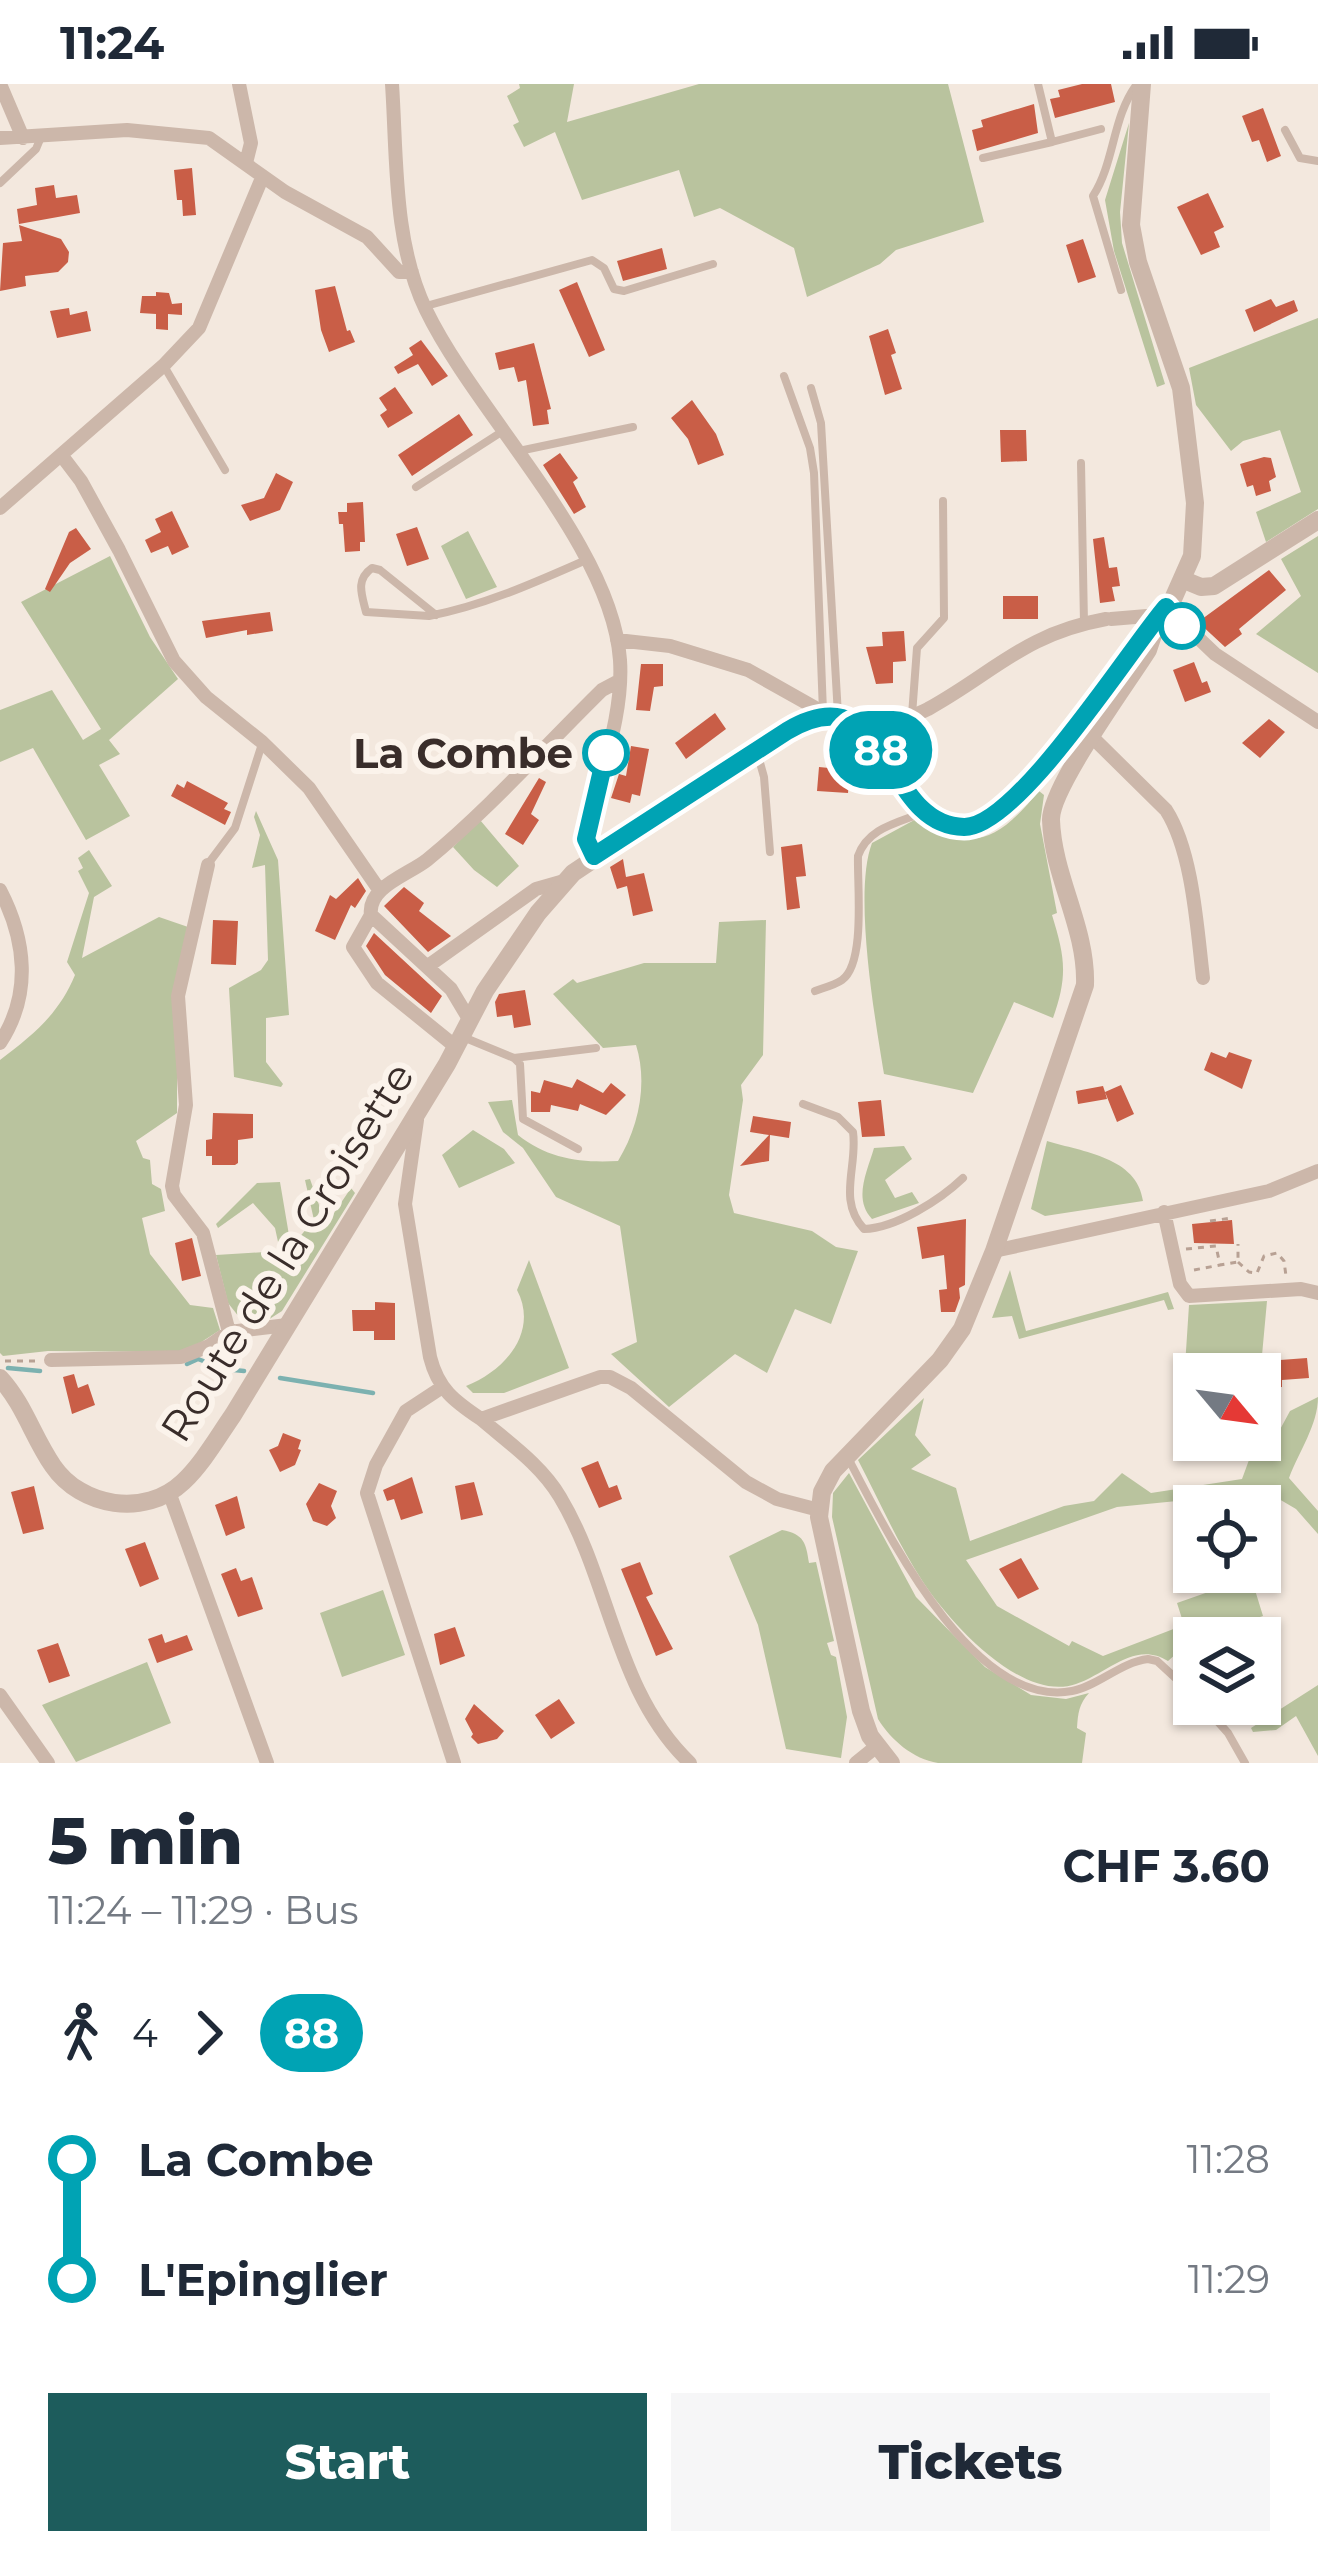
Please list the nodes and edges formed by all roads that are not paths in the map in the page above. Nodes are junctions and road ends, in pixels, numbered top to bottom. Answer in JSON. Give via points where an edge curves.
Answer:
{"nodes":[{"id":1,"x":0,"y":84,"type":"edge"},
{"id":2,"x":238,"y":84,"type":"edge"},
{"id":3,"x":392,"y":84,"type":"edge"},
{"id":4,"x":1038,"y":84,"type":"edge"},
{"id":5,"x":1139,"y":84,"type":"edge"},
{"id":6,"x":1101,"y":129,"type":"dead end"},
{"id":7,"x":1285,"y":130,"type":"dead end"},
{"id":8,"x":41,"y":137,"type":"junction"},
{"id":9,"x":0,"y":138,"type":"edge"},
{"id":10,"x":23,"y":138,"type":"junction"},
{"id":11,"x":1052,"y":142,"type":"junction"},
{"id":12,"x":982,"y":158,"type":"dead end"},
{"id":13,"x":1318,"y":161,"type":"edge"},
{"id":14,"x":246,"y":163,"type":"junction"},
{"id":15,"x":262,"y":178,"type":"junction"},
{"id":16,"x":0,"y":183,"type":"edge"},
{"id":17,"x":713,"y":264,"type":"dead end"},
{"id":18,"x":412,"y":272,"type":"junction"},
{"id":19,"x":1121,"y":290,"type":"dead end"},
{"id":20,"x":424,"y":307,"type":"junction"},
{"id":21,"x":164,"y":365,"type":"junction"},
{"id":22,"x":784,"y":376,"type":"dead end"},
{"id":23,"x":812,"y":388,"type":"dead end"},
{"id":24,"x":632,"y":427,"type":"dead end"},
{"id":25,"x":503,"y":431,"type":"junction"},
{"id":26,"x":517,"y":452,"type":"junction"},
{"id":27,"x":62,"y":457,"type":"junction"},
{"id":28,"x":1081,"y":464,"type":"dead end"},
{"id":29,"x":225,"y":470,"type":"dead end"},
{"id":30,"x":416,"y":487,"type":"dead end"},
{"id":31,"x":943,"y":501,"type":"dead end"},
{"id":32,"x":0,"y":508,"type":"edge"},
{"id":33,"x":1318,"y":520,"type":"edge"},
{"id":34,"x":586,"y":560,"type":"junction"},
{"id":35,"x":1184,"y":580,"type":"junction"},
{"id":36,"x":1162,"y":611,"type":"junction"},
{"id":37,"x":436,"y":615,"type":"junction"},
{"id":38,"x":1084,"y":623,"type":"junction"},
{"id":39,"x":617,"y":640,"type":"junction"},
{"id":40,"x":620,"y":681,"type":"junction"},
{"id":41,"x":830,"y":715,"type":"junction"},
{"id":42,"x":912,"y":716,"type":"junction"},
{"id":43,"x":1318,"y":722,"type":"edge"},
{"id":44,"x":866,"y":732,"type":"junction"},
{"id":45,"x":1093,"y":738,"type":"junction"},
{"id":46,"x":262,"y":742,"type":"junction"},
{"id":47,"x":757,"y":750,"type":"junction"},
{"id":48,"x":923,"y":812,"type":"junction"},
{"id":49,"x":770,"y":852,"type":"dead end"},
{"id":50,"x":594,"y":856,"type":"junction"},
{"id":51,"x":208,"y":865,"type":"joint"},
{"id":52,"x":564,"y":880,"type":"junction"},
{"id":53,"x":0,"y":890,"type":"edge"},
{"id":54,"x":380,"y":891,"type":"junction"},
{"id":55,"x":371,"y":915,"type":"junction"},
{"id":56,"x":428,"y":966,"type":"junction"},
{"id":57,"x":1203,"y":978,"type":"dead end"},
{"id":58,"x":814,"y":991,"type":"dead end"},
{"id":59,"x":462,"y":1034,"type":"junction"},
{"id":60,"x":0,"y":1043,"type":"edge"},
{"id":61,"x":596,"y":1048,"type":"dead end"},
{"id":62,"x":514,"y":1058,"type":"junction"},
{"id":63,"x":803,"y":1104,"type":"dead end"},
{"id":64,"x":419,"y":1109,"type":"junction"},
{"id":65,"x":578,"y":1149,"type":"dead end"},
{"id":66,"x":1318,"y":1171,"type":"edge"},
{"id":67,"x":963,"y":1178,"type":"dead end"},
{"id":68,"x":1164,"y":1212,"type":"junction"},
{"id":69,"x":994,"y":1251,"type":"junction"},
{"id":70,"x":1318,"y":1293,"type":"edge"},
{"id":71,"x":287,"y":1325,"type":"junction"},
{"id":72,"x":230,"y":1331,"type":"junction"},
{"id":73,"x":51,"y":1360,"type":"road end"},
{"id":74,"x":0,"y":1378,"type":"edge"},
{"id":75,"x":442,"y":1388,"type":"junction"},
{"id":76,"x":481,"y":1419,"type":"junction"},
{"id":77,"x":847,"y":1456,"type":"junction"},
{"id":78,"x":169,"y":1492,"type":"junction"},
{"id":79,"x":819,"y":1510,"type":"junction"},
{"id":80,"x":1173,"y":1676,"type":"edge"},
{"id":81,"x":0,"y":1698,"type":"edge"},
{"id":82,"x":1221,"y":1725,"type":"edge"},
{"id":83,"x":888,"y":1758,"type":"edge"},
{"id":84,"x":48,"y":1763,"type":"edge"},
{"id":85,"x":267,"y":1763,"type":"edge"},
{"id":86,"x":454,"y":1763,"type":"edge"},
{"id":87,"x":690,"y":1763,"type":"edge"},
{"id":88,"x":856,"y":1763,"type":"edge"},
{"id":89,"x":1245,"y":1763,"type":"edge"}],
"edges":[{"from":1,"to":10,"type":"street"},
{"from":2,"to":14,"type":"street","via":[[251,143]]},
{"from":3,"to":18,"type":"street"},
{"from":4,"to":11,"type":"lane"},
{"from":5,"to":19,"type":"lane","via":[[1094,196]]},
{"from":5,"to":35,"type":"street","via":[[1131,225],[1173,359],[1190,447],[1195,521]]},
{"from":6,"to":11,"type":"lane"},
{"from":7,"to":13,"type":"lane","via":[[1300,158]]},
{"from":8,"to":10,"type":"street"},
{"from":8,"to":14,"type":"street","via":[[178,133],[217,142]]},
{"from":8,"to":16,"type":"lane"},
{"from":9,"to":10,"type":"street"},
{"from":11,"to":12,"type":"lane"},
{"from":14,"to":15,"type":"street"},
{"from":15,"to":18,"type":"street","via":[[367,237],[399,272]]},
{"from":15,"to":21,"type":"street","via":[[208,312]]},
{"from":17,"to":20,"type":"lane","via":[[624,291],[592,260]]},
{"from":18,"to":20,"type":"street"},
{"from":20,"to":25,"type":"street"},
{"from":21,"to":27,"type":"street"},
{"from":21,"to":29,"type":"lane"},
{"from":22,"to":41,"type":"lane","via":[[814,473]]},
{"from":23,"to":41,"type":"lane","via":[[821,423]]},
{"from":24,"to":26,"type":"lane"},
{"from":25,"to":26,"type":"street"},
{"from":25,"to":30,"type":"lane"},
{"from":26,"to":34,"type":"street"},
{"from":27,"to":32,"type":"street"},
{"from":27,"to":46,"type":"street","via":[[174,661]]},
{"from":28,"to":38,"type":"lane"},
{"from":31,"to":42,"type":"lane","via":[[944,612],[917,648]]},
{"from":33,"to":35,"type":"street","via":[[1214,586]]},
{"from":34,"to":37,"type":"lane"},
{"from":34,"to":39,"type":"street"},
{"from":35,"to":36,"type":"street"},
{"from":36,"to":38,"type":"street"},
{"from":36,"to":43,"type":"street"},
{"from":36,"to":45,"type":"street","via":[[1148,650]]},
{"from":36,"to":48,"type":"street","via":[[998,815],[966,827]]},
{"from":37,"to":37,"type":"lane","via":[[380,570],[363,576],[366,612]]},
{"from":38,"to":42,"type":"street","via":[[1010,653]]},
{"from":39,"to":40,"type":"street"},
{"from":39,"to":41,"type":"street","via":[[748,670]]},
{"from":40,"to":50,"type":"street","via":[[586,839]]},
{"from":40,"to":54,"type":"street","via":[[426,860]]},
{"from":41,"to":44,"type":"street"},
{"from":41,"to":47,"type":"street","name":"Route de la Croisette"},
{"from":42,"to":44,"type":"street"},
{"from":44,"to":48,"type":"street"},
{"from":45,"to":57,"type":"street","via":[[1170,816]]},
{"from":45,"to":69,"type":"street","via":[[1051,814],[1081,938],[1084,995]]},
{"from":46,"to":51,"type":"lane","via":[[235,828]]},
{"from":46,"to":54,"type":"street","via":[[309,788]]},
{"from":47,"to":49,"type":"lane"},
{"from":47,"to":50,"type":"street","name":"Route de la Croisette"},
{"from":48,"to":58,"type":"lane","via":[[862,844],[851,967],[841,981]]},
{"from":50,"to":52,"type":"street","name":"Route de la Croisette"},
{"from":51,"to":72,"type":"street","via":[[178,996],[186,1105],[172,1186],[202,1233]]},
{"from":52,"to":56,"type":"street","via":[[536,889]]},
{"from":52,"to":59,"type":"street","name":"Route de la Croisette"},
{"from":53,"to":60,"type":"street","via":[[22,965],[15,1014]]},
{"from":54,"to":55,"type":"street"},
{"from":55,"to":56,"type":"street"},
{"from":55,"to":59,"type":"street","via":[[353,947],[370,973]]},
{"from":56,"to":59,"type":"street","via":[[451,989]]},
{"from":59,"to":62,"type":"lane"},
{"from":59,"to":64,"type":"street","name":"Route de la Croisette"},
{"from":61,"to":62,"type":"lane"},
{"from":62,"to":65,"type":"lane","via":[[523,1119]]},
{"from":63,"to":67,"type":"lane","via":[[853,1132],[848,1192],[864,1229],[935,1201]]},
{"from":64,"to":71,"type":"street","name":"Route de la Croisette"},
{"from":64,"to":75,"type":"street","via":[[405,1204]]},
{"from":66,"to":68,"type":"street","via":[[1269,1191]]},
{"from":68,"to":69,"type":"street"},
{"from":68,"to":70,"type":"street","via":[[1189,1296]]},
{"from":69,"to":77,"type":"street","via":[[950,1348]]},
{"from":71,"to":72,"type":"street"},
{"from":71,"to":78,"type":"street","name":"Route de la Croisette","via":[[213,1445]]},
{"from":72,"to":73,"type":"street","via":[[181,1358]]},
{"from":74,"to":78,"type":"street","name":"Route de la Croisette","via":[[75,1489],[118,1504]]},
{"from":75,"to":76,"type":"street"},
{"from":75,"to":86,"type":"street","via":[[406,1411],[367,1493]]},
{"from":76,"to":79,"type":"street","via":[[610,1377],[746,1481]]},
{"from":76,"to":87,"type":"street","via":[[557,1491],[641,1696]]},
{"from":77,"to":79,"type":"street","via":[[825,1484]]},
{"from":77,"to":80,"type":"lane","via":[[925,1596],[1012,1680],[1074,1690],[1148,1659]]},
{"from":78,"to":85,"type":"street"},
{"from":79,"to":83,"type":"street","via":[[862,1711]]},
{"from":81,"to":84,"type":"street"},
{"from":82,"to":89,"type":"lane"},
{"from":83,"to":88,"type":"street"}]}
